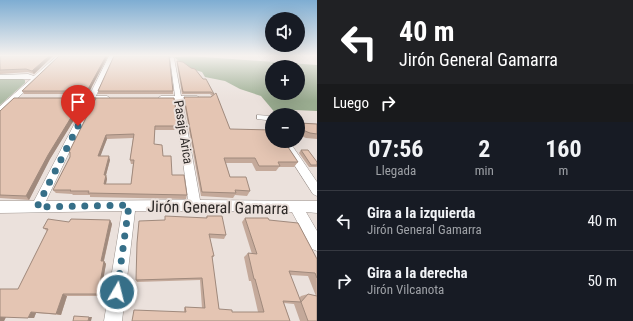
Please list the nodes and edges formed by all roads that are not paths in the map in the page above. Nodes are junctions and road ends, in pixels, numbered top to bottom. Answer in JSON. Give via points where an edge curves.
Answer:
{"nodes":[{"id":1,"x":43,"y":71,"type":"edge"},
{"id":2,"x":105,"y":71,"type":"edge"},
{"id":3,"x":174,"y":71,"type":"edge"},
{"id":4,"x":0,"y":76,"type":"edge"},
{"id":5,"x":35,"y":78,"type":"junction"},
{"id":6,"x":13,"y":98,"type":"junction"},
{"id":7,"x":21,"y":98,"type":"edge"},
{"id":8,"x":60,"y":98,"type":"edge"},
{"id":9,"x":91,"y":98,"type":"junction"},
{"id":10,"x":115,"y":98,"type":"edge"},
{"id":11,"x":155,"y":98,"type":"edge"},
{"id":12,"x":178,"y":98,"type":"junction"},
{"id":13,"x":202,"y":98,"type":"edge"},
{"id":14,"x":0,"y":110,"type":"edge"},
{"id":15,"x":260,"y":117,"type":"dead end"},
{"id":16,"x":265,"y":118,"type":"edge"},
{"id":17,"x":289,"y":148,"type":"edge"},
{"id":18,"x":317,"y":191,"type":"edge"},
{"id":19,"x":129,"y":205,"type":"junction"},
{"id":20,"x":0,"y":207,"type":"edge"},
{"id":21,"x":37,"y":207,"type":"junction"},
{"id":22,"x":195,"y":207,"type":"junction"},
{"id":23,"x":317,"y":207,"type":"edge"},
{"id":24,"x":296,"y":208,"type":"junction"},
{"id":25,"x":317,"y":244,"type":"edge"},
{"id":26,"x":113,"y":321,"type":"edge"}],
"edges":[{"from":1,"to":5,"type":"street"},
{"from":2,"to":9,"type":"street"},
{"from":3,"to":12,"type":"street","name":"Pasaje Arica"},
{"from":4,"to":5,"type":"street"},
{"from":5,"to":6,"type":"street"},
{"from":6,"to":7,"type":"street"},
{"from":6,"to":14,"type":"street"},
{"from":8,"to":9,"type":"street"},
{"from":9,"to":10,"type":"street"},
{"from":9,"to":21,"type":"street"},
{"from":11,"to":12,"type":"street"},
{"from":12,"to":13,"type":"street"},
{"from":12,"to":22,"type":"street","name":"Pasaje Arica"},
{"from":15,"to":16,"type":"street"},
{"from":17,"to":18,"type":"street"},
{"from":19,"to":21,"type":"street","name":"Jirón General Gamarra"},
{"from":19,"to":22,"type":"street","name":"Jirón General Gamarra"},
{"from":19,"to":26,"type":"street"},
{"from":20,"to":21,"type":"street","name":"Jirón General Gamarra"},
{"from":22,"to":24,"type":"street","name":"Jirón General Gamarra"},
{"from":23,"to":24,"type":"street","name":"Jirón General Gamarra"},
{"from":24,"to":25,"type":"street"}]}
